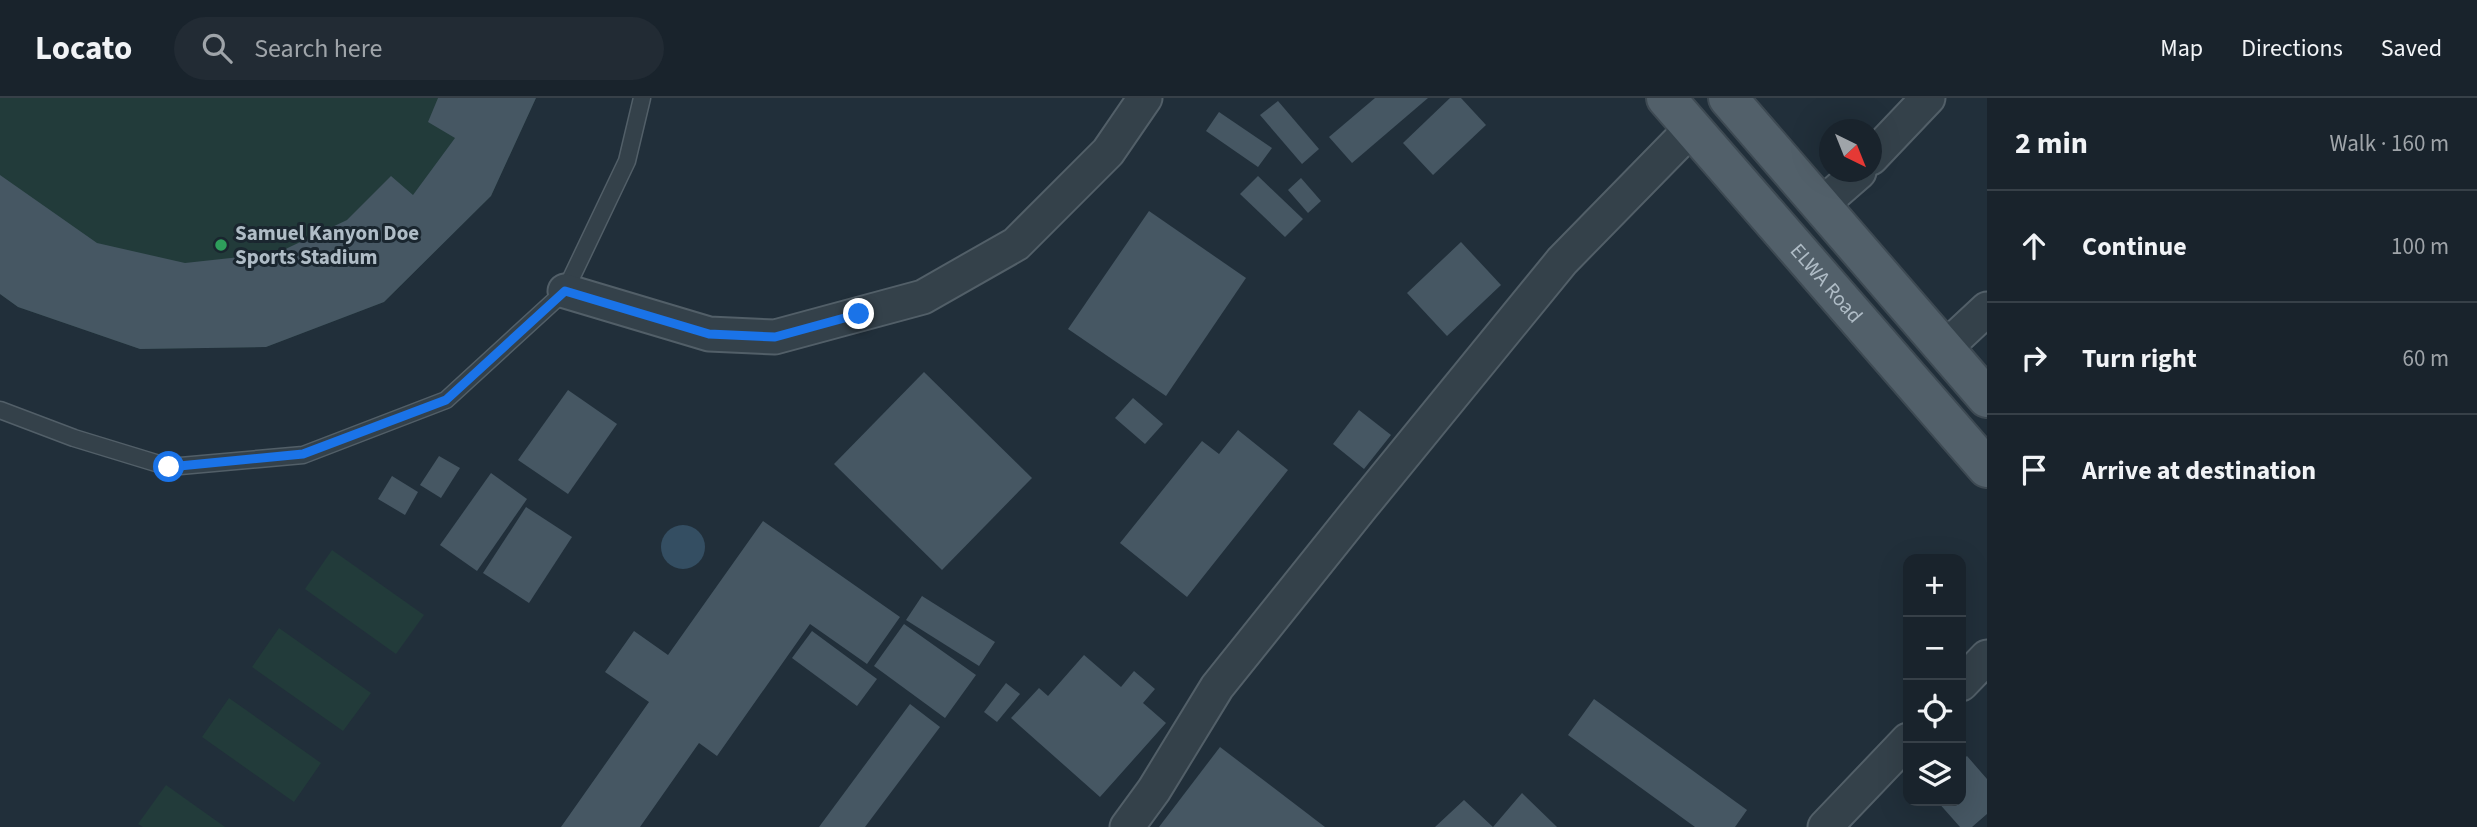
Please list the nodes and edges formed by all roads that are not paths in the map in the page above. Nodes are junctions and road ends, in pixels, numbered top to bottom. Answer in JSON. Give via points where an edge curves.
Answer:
{"nodes":[{"id":1,"x":642,"y":98,"type":"edge"},
{"id":2,"x":1145,"y":98,"type":"edge"},
{"id":3,"x":1666,"y":98,"type":"edge"},
{"id":4,"x":1728,"y":98,"type":"edge"},
{"id":5,"x":1928,"y":98,"type":"edge"},
{"id":6,"x":1692,"y":128,"type":"junction"},
{"id":7,"x":1882,"y":147,"type":"edge"},
{"id":8,"x":1848,"y":182,"type":"edge"},
{"id":9,"x":1820,"y":206,"type":"junction"},
{"id":10,"x":565,"y":291,"type":"junction"},
{"id":11,"x":1987,"y":309,"type":"edge"},
{"id":12,"x":1944,"y":349,"type":"junction"},
{"id":13,"x":1987,"y":398,"type":"edge"},
{"id":14,"x":0,"y":410,"type":"edge"},
{"id":15,"x":1987,"y":468,"type":"edge"},
{"id":16,"x":1987,"y":656,"type":"edge"},
{"id":17,"x":1965,"y":680,"type":"edge"},
{"id":18,"x":1905,"y":743,"type":"edge"},
{"id":19,"x":1127,"y":827,"type":"edge"},
{"id":20,"x":1825,"y":827,"type":"edge"}],
"edges":[{"from":1,"to":10,"type":"lane","via":[[627,161]]},
{"from":2,"to":10,"type":"street","via":[[1108,152],[1016,244],[923,297],[775,337],[709,334]]},
{"from":3,"to":6,"type":"main road","name":"ELWA Road"},
{"from":4,"to":9,"type":"main road"},
{"from":5,"to":7,"type":"street"},
{"from":6,"to":15,"type":"main road","name":"ELWA Road"},
{"from":6,"to":19,"type":"street","via":[[1562,261],[1371,495],[1217,687]]},
{"from":8,"to":9,"type":"street"},
{"from":9,"to":12,"type":"main road"},
{"from":10,"to":14,"type":"lane","via":[[446,400],[303,454],[169,467]]},
{"from":11,"to":12,"type":"street"},
{"from":12,"to":13,"type":"main road"},
{"from":16,"to":17,"type":"street"},
{"from":18,"to":20,"type":"street"}]}
